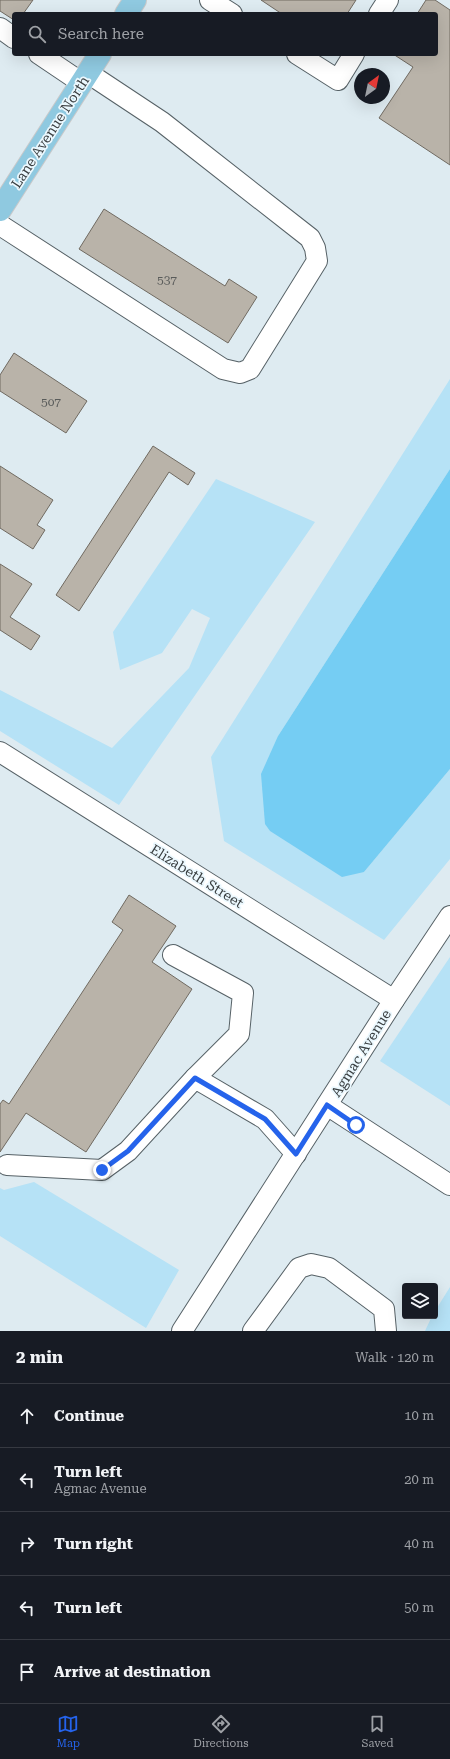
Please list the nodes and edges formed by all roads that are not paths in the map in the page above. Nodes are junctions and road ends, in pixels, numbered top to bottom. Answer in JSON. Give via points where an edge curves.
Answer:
{"nodes":[{"id":1,"x":135,"y":0,"type":"edge"},
{"id":2,"x":388,"y":0,"type":"edge"},
{"id":3,"x":213,"y":1,"type":"edge"},
{"id":4,"x":127,"y":12,"type":"edge"},
{"id":5,"x":229,"y":12,"type":"edge"},
{"id":6,"x":380,"y":12,"type":"edge"},
{"id":7,"x":0,"y":28,"type":"edge"},
{"id":8,"x":12,"y":37,"type":"edge"},
{"id":9,"x":43,"y":56,"type":"edge"},
{"id":10,"x":99,"y":56,"type":"edge"},
{"id":11,"x":299,"y":56,"type":"edge"},
{"id":12,"x":353,"y":56,"type":"edge"},
{"id":13,"x":85,"y":78,"type":"junction"},
{"id":14,"x":0,"y":212,"type":"edge"},
{"id":15,"x":0,"y":752,"type":"edge"},
{"id":16,"x":450,"y":916,"type":"edge"},
{"id":17,"x":173,"y":955,"type":"dead end"},
{"id":18,"x":394,"y":1000,"type":"junction"},
{"id":19,"x":195,"y":1078,"type":"junction"},
{"id":20,"x":327,"y":1105,"type":"junction"},
{"id":21,"x":296,"y":1154,"type":"junction"},
{"id":22,"x":8,"y":1165,"type":"dead end"},
{"id":23,"x":450,"y":1185,"type":"edge"},
{"id":24,"x":184,"y":1330,"type":"edge"},
{"id":25,"x":253,"y":1331,"type":"edge"},
{"id":26,"x":386,"y":1331,"type":"edge"}],
"edges":[{"from":1,"to":4,"type":"main road"},
{"from":2,"to":6,"type":"street"},
{"from":3,"to":5,"type":"street"},
{"from":7,"to":8,"type":"street"},
{"from":9,"to":13,"type":"street"},
{"from":10,"to":13,"type":"main road","name":"Lane Avenue North"},
{"from":11,"to":12,"type":"street","via":[[338,80]]},
{"from":13,"to":14,"type":"main road","name":"Lane Avenue North"},
{"from":13,"to":14,"type":"street","via":[[162,122],[310,238],[317,261],[250,369],[240,373],[223,369]]},
{"from":15,"to":18,"type":"street","name":"Elizabeth Street"},
{"from":16,"to":18,"type":"street","name":"Agmac Avenue"},
{"from":17,"to":19,"type":"street","via":[[243,993],[239,1034]]},
{"from":18,"to":20,"type":"street","name":"Agmac Avenue"},
{"from":19,"to":21,"type":"street","via":[[265,1119]]},
{"from":19,"to":22,"type":"street","via":[[128,1151],[102,1170]]},
{"from":20,"to":21,"type":"street","name":"Agmac Avenue"},
{"from":20,"to":23,"type":"street"},
{"from":21,"to":24,"type":"street","name":"Agmac Avenue"},
{"from":25,"to":26,"type":"street","via":[[299,1268],[311,1264],[329,1268],[384,1309]]}]}
